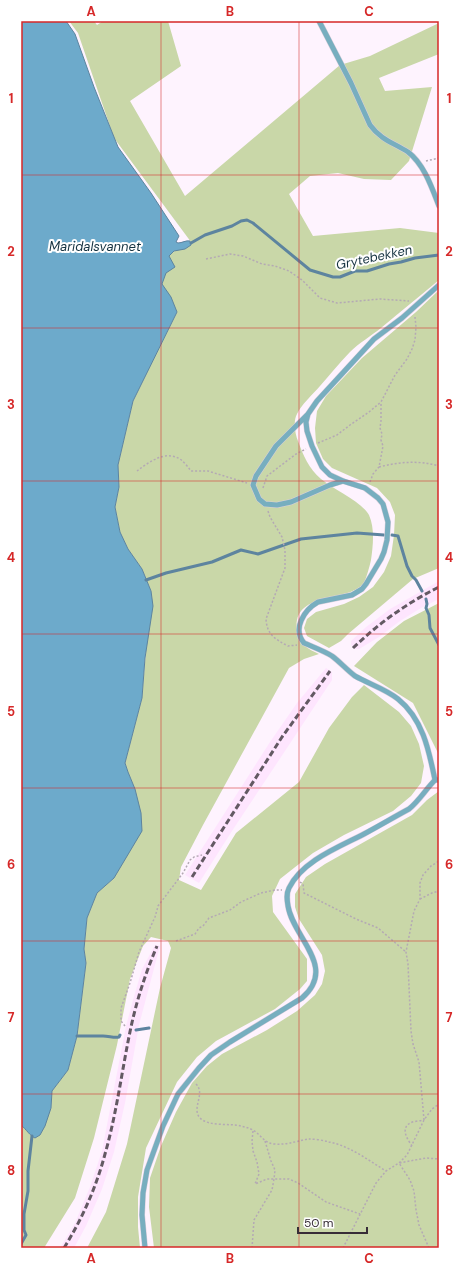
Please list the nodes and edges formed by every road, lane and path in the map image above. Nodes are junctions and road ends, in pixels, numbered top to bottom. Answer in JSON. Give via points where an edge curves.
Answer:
{"nodes":[{"id":1,"x":319,"y":21,"type":"edge"},
{"id":2,"x":439,"y":158,"type":"edge"},
{"id":3,"x":418,"y":163,"type":"junction"},
{"id":4,"x":439,"y":206,"type":"edge"},
{"id":5,"x":206,"y":259,"type":"dead end"},
{"id":6,"x":439,"y":285,"type":"edge"},
{"id":7,"x":415,"y":307,"type":"junction"},
{"id":8,"x":381,"y":402,"type":"junction"},
{"id":9,"x":308,"y":414,"type":"junction"},
{"id":10,"x":312,"y":446,"type":"junction"},
{"id":11,"x":439,"y":466,"type":"edge"},
{"id":12,"x":379,"y":467,"type":"junction"},
{"id":13,"x":137,"y":471,"type":"dead end"},
{"id":14,"x":343,"y":481,"type":"junction"},
{"id":15,"x":253,"y":485,"type":"junction"},
{"id":16,"x":365,"y":488,"type":"junction"},
{"id":17,"x":265,"y":504,"type":"junction"},
{"id":18,"x":304,"y":643,"type":"junction"},
{"id":19,"x":437,"y":780,"type":"edge"},
{"id":20,"x":202,"y":855,"type":"dead end"},
{"id":21,"x":439,"y":861,"type":"edge"},
{"id":22,"x":296,"y":878,"type":"junction"},
{"id":23,"x":288,"y":891,"type":"junction"},
{"id":24,"x":439,"y":891,"type":"edge"},
{"id":25,"x":420,"y":899,"type":"junction"},
{"id":26,"x":176,"y":941,"type":"dead end"},
{"id":27,"x":406,"y":952,"type":"junction"},
{"id":28,"x":125,"y":1026,"type":"dead end"},
{"id":29,"x":190,"y":1079,"type":"junction"},
{"id":30,"x":439,"y":1104,"type":"edge"},
{"id":31,"x":424,"y":1120,"type":"junction"},
{"id":32,"x":253,"y":1131,"type":"junction"},
{"id":33,"x":266,"y":1141,"type":"junction"},
{"id":34,"x":412,"y":1146,"type":"junction"},
{"id":35,"x":439,"y":1159,"type":"edge"},
{"id":36,"x":399,"y":1163,"type":"junction"},
{"id":37,"x":386,"y":1171,"type":"junction"},
{"id":38,"x":274,"y":1179,"type":"junction"},
{"id":39,"x":360,"y":1214,"type":"junction"},
{"id":40,"x":145,"y":1248,"type":"edge"},
{"id":41,"x":252,"y":1248,"type":"edge"},
{"id":42,"x":343,"y":1248,"type":"edge"},
{"id":43,"x":429,"y":1248,"type":"edge"}],
"edges":[{"from":1,"to":3,"type":"lane","via":[[374,131],[408,152]]},
{"from":2,"to":3,"type":"path"},
{"from":3,"to":4,"type":"lane"},
{"from":5,"to":7,"type":"path","via":[[230,254],[289,270],[320,298],[337,303],[387,299],[412,301]]},
{"from":6,"to":7,"type":"lane"},
{"from":7,"to":8,"type":"path","via":[[416,327],[412,349]]},
{"from":7,"to":9,"type":"lane","via":[[374,339]]},
{"from":8,"to":10,"type":"path","via":[[337,435]]},
{"from":8,"to":12,"type":"path","via":[[380,428],[383,446]]},
{"from":9,"to":10,"type":"lane","via":[[307,431]]},
{"from":9,"to":15,"type":"lane","via":[[276,446]]},
{"from":10,"to":14,"type":"lane","via":[[322,467],[330,475]]},
{"from":10,"to":15,"type":"path","via":[[296,454],[267,476],[263,488]]},
{"from":11,"to":12,"type":"path","via":[[397,462]]},
{"from":12,"to":16,"type":"path"},
{"from":13,"to":15,"type":"path","via":[[166,455],[180,459],[191,471],[208,471]]},
{"from":14,"to":16,"type":"lane"},
{"from":14,"to":17,"type":"lane","via":[[290,502]]},
{"from":15,"to":17,"type":"lane","via":[[259,499]]},
{"from":16,"to":18,"type":"lane","via":[[378,498],[386,513],[388,532],[381,559],[358,592],[318,602],[306,612],[300,628],[301,640]]},
{"from":17,"to":18,"type":"path","via":[[282,536],[285,550],[285,568],[266,619],[266,627],[276,640],[288,646]]},
{"from":18,"to":19,"type":"lane","via":[[331,656],[354,675],[398,698],[412,714],[424,736]]},
{"from":19,"to":22,"type":"lane","via":[[409,809],[325,854]]},
{"from":20,"to":28,"type":"path","via":[[190,860],[158,906],[139,952],[121,1008],[121,1021]]},
{"from":21,"to":25,"type":"path","via":[[423,875]]},
{"from":22,"to":23,"type":"lane"},
{"from":22,"to":27,"type":"path","via":[[303,884],[304,893],[378,928]]},
{"from":23,"to":26,"type":"path","via":[[261,893],[209,918],[195,934]]},
{"from":23,"to":29,"type":"lane","via":[[287,902],[292,922],[310,949],[315,962],[314,985],[302,998],[211,1055]]},
{"from":24,"to":25,"type":"path"},
{"from":25,"to":27,"type":"path","via":[[414,912]]},
{"from":27,"to":31,"type":"path","via":[[411,1031],[419,1062]]},
{"from":29,"to":32,"type":"path","via":[[198,1085],[200,1094],[197,1106],[201,1119]]},
{"from":29,"to":40,"type":"lane","via":[[170,1108],[147,1170],[142,1215]]},
{"from":30,"to":31,"type":"path"},
{"from":31,"to":34,"type":"path"},
{"from":31,"to":34,"type":"path","via":[[411,1122],[406,1126],[406,1138]]},
{"from":32,"to":33,"type":"path"},
{"from":32,"to":38,"type":"path","via":[[253,1150],[259,1174],[255,1184],[262,1180]]},
{"from":33,"to":37,"type":"path","via":[[274,1144],[309,1139],[330,1142],[353,1151]]},
{"from":33,"to":38,"type":"path","via":[[275,1170]]},
{"from":34,"to":36,"type":"path","via":[[408,1155]]},
{"from":35,"to":36,"type":"path","via":[[426,1158]]},
{"from":36,"to":37,"type":"path"},
{"from":36,"to":43,"type":"path","via":[[414,1191],[416,1210]]},
{"from":37,"to":39,"type":"path","via":[[376,1183]]},
{"from":38,"to":39,"type":"path","via":[[289,1179],[326,1202]]},
{"from":38,"to":41,"type":"path","via":[[272,1190],[254,1220]]},
{"from":39,"to":42,"type":"path"}]}
